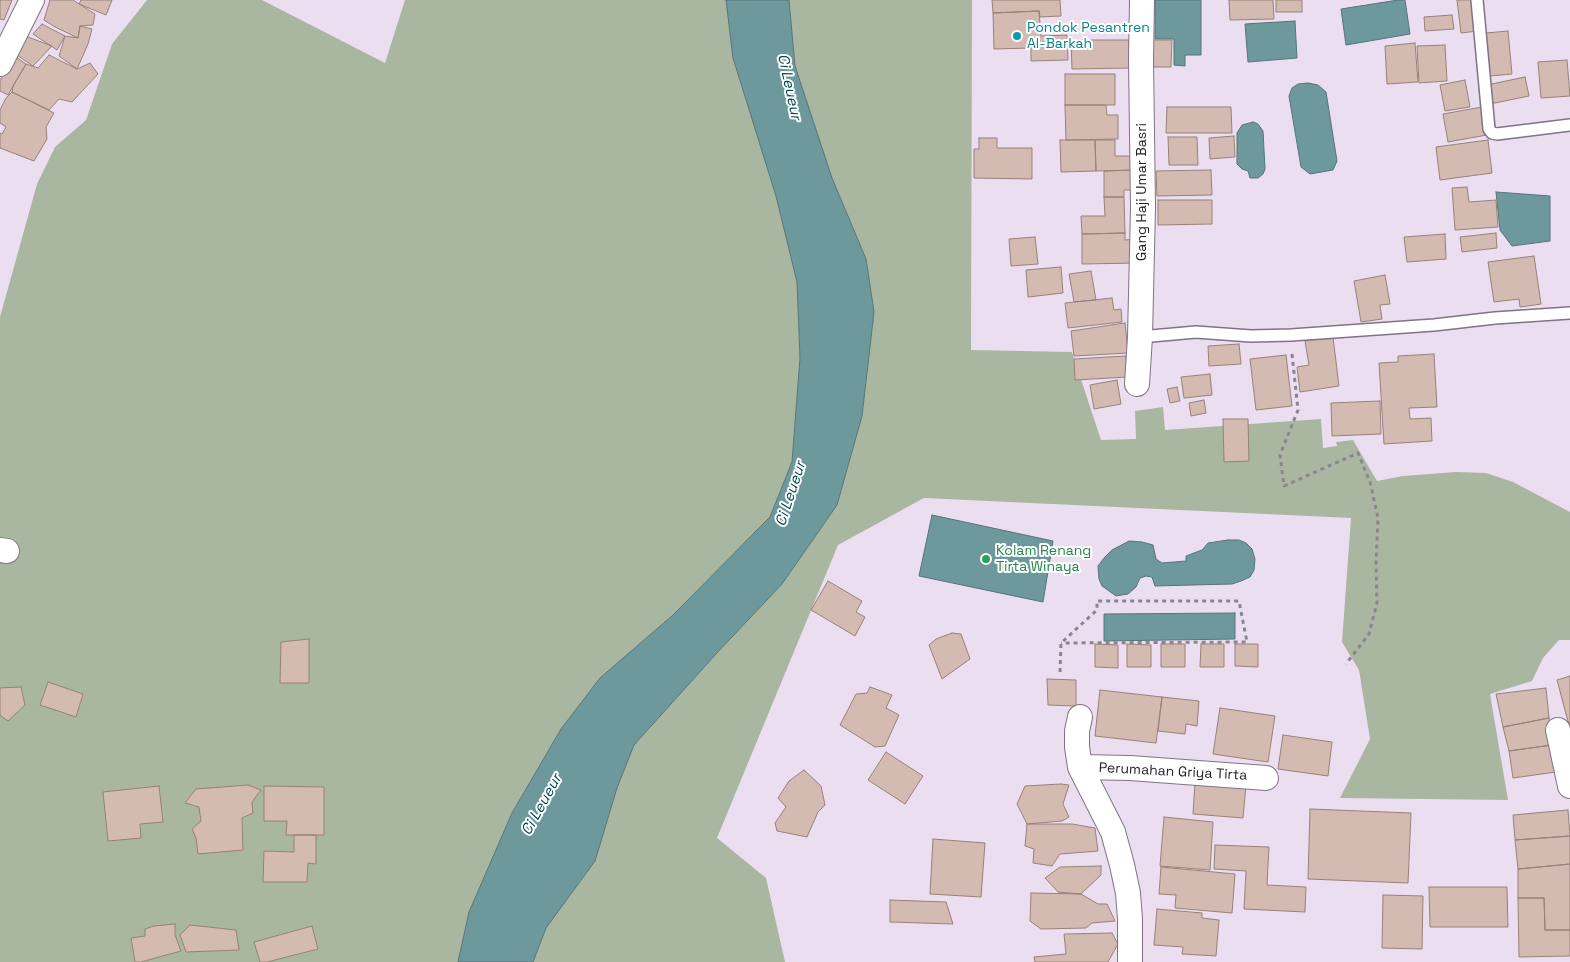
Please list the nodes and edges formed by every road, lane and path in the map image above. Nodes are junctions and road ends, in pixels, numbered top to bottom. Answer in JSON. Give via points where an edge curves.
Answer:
{"nodes":[{"id":1,"x":32,"y":0,"type":"edge"},
{"id":2,"x":1142,"y":0,"type":"edge"},
{"id":3,"x":1476,"y":0,"type":"edge"},
{"id":4,"x":0,"y":64,"type":"edge"},
{"id":5,"x":1570,"y":125,"type":"edge"},
{"id":6,"x":1570,"y":313,"type":"edge"},
{"id":7,"x":1290,"y":335,"type":"junction"},
{"id":8,"x":1140,"y":337,"type":"junction"},
{"id":9,"x":1137,"y":384,"type":"dead end"},
{"id":10,"x":1061,"y":643,"type":"junction"},
{"id":11,"x":1346,"y":664,"type":"dead end"},
{"id":12,"x":1060,"y":672,"type":"dead end"},
{"id":13,"x":1080,"y":717,"type":"dead end"},
{"id":14,"x":1558,"y":730,"type":"dead end"},
{"id":15,"x":1080,"y":767,"type":"junction"},
{"id":16,"x":1266,"y":778,"type":"dead end"},
{"id":17,"x":1570,"y":786,"type":"edge"},
{"id":18,"x":1130,"y":962,"type":"edge"}],
"edges":[{"from":1,"to":4,"type":"street"},
{"from":2,"to":8,"type":"street","name":"Gang Haji Umar Basri","via":[[1144,208]]},
{"from":3,"to":5,"type":"lane","via":[[1489,129],[1497,134]]},
{"from":6,"to":7,"type":"lane"},
{"from":7,"to":8,"type":"lane","via":[[1196,332]]},
{"from":7,"to":11,"type":"path","via":[[1298,410],[1280,455],[1284,486],[1358,454],[1370,482],[1378,518],[1377,603],[1369,634]]},
{"from":8,"to":9,"type":"street","name":"Gang Haji Umar Basri"},
{"from":10,"to":10,"type":"path","via":[[1097,610],[1097,601],[1239,600],[1247,642]]},
{"from":10,"to":12,"type":"path"},
{"from":13,"to":15,"type":"street","via":[[1077,739]]},
{"from":14,"to":17,"type":"street"},
{"from":15,"to":16,"type":"street","name":"Perumahan Griya Tirta"},
{"from":15,"to":18,"type":"street","via":[[1113,832],[1122,865],[1128,893]]}]}
